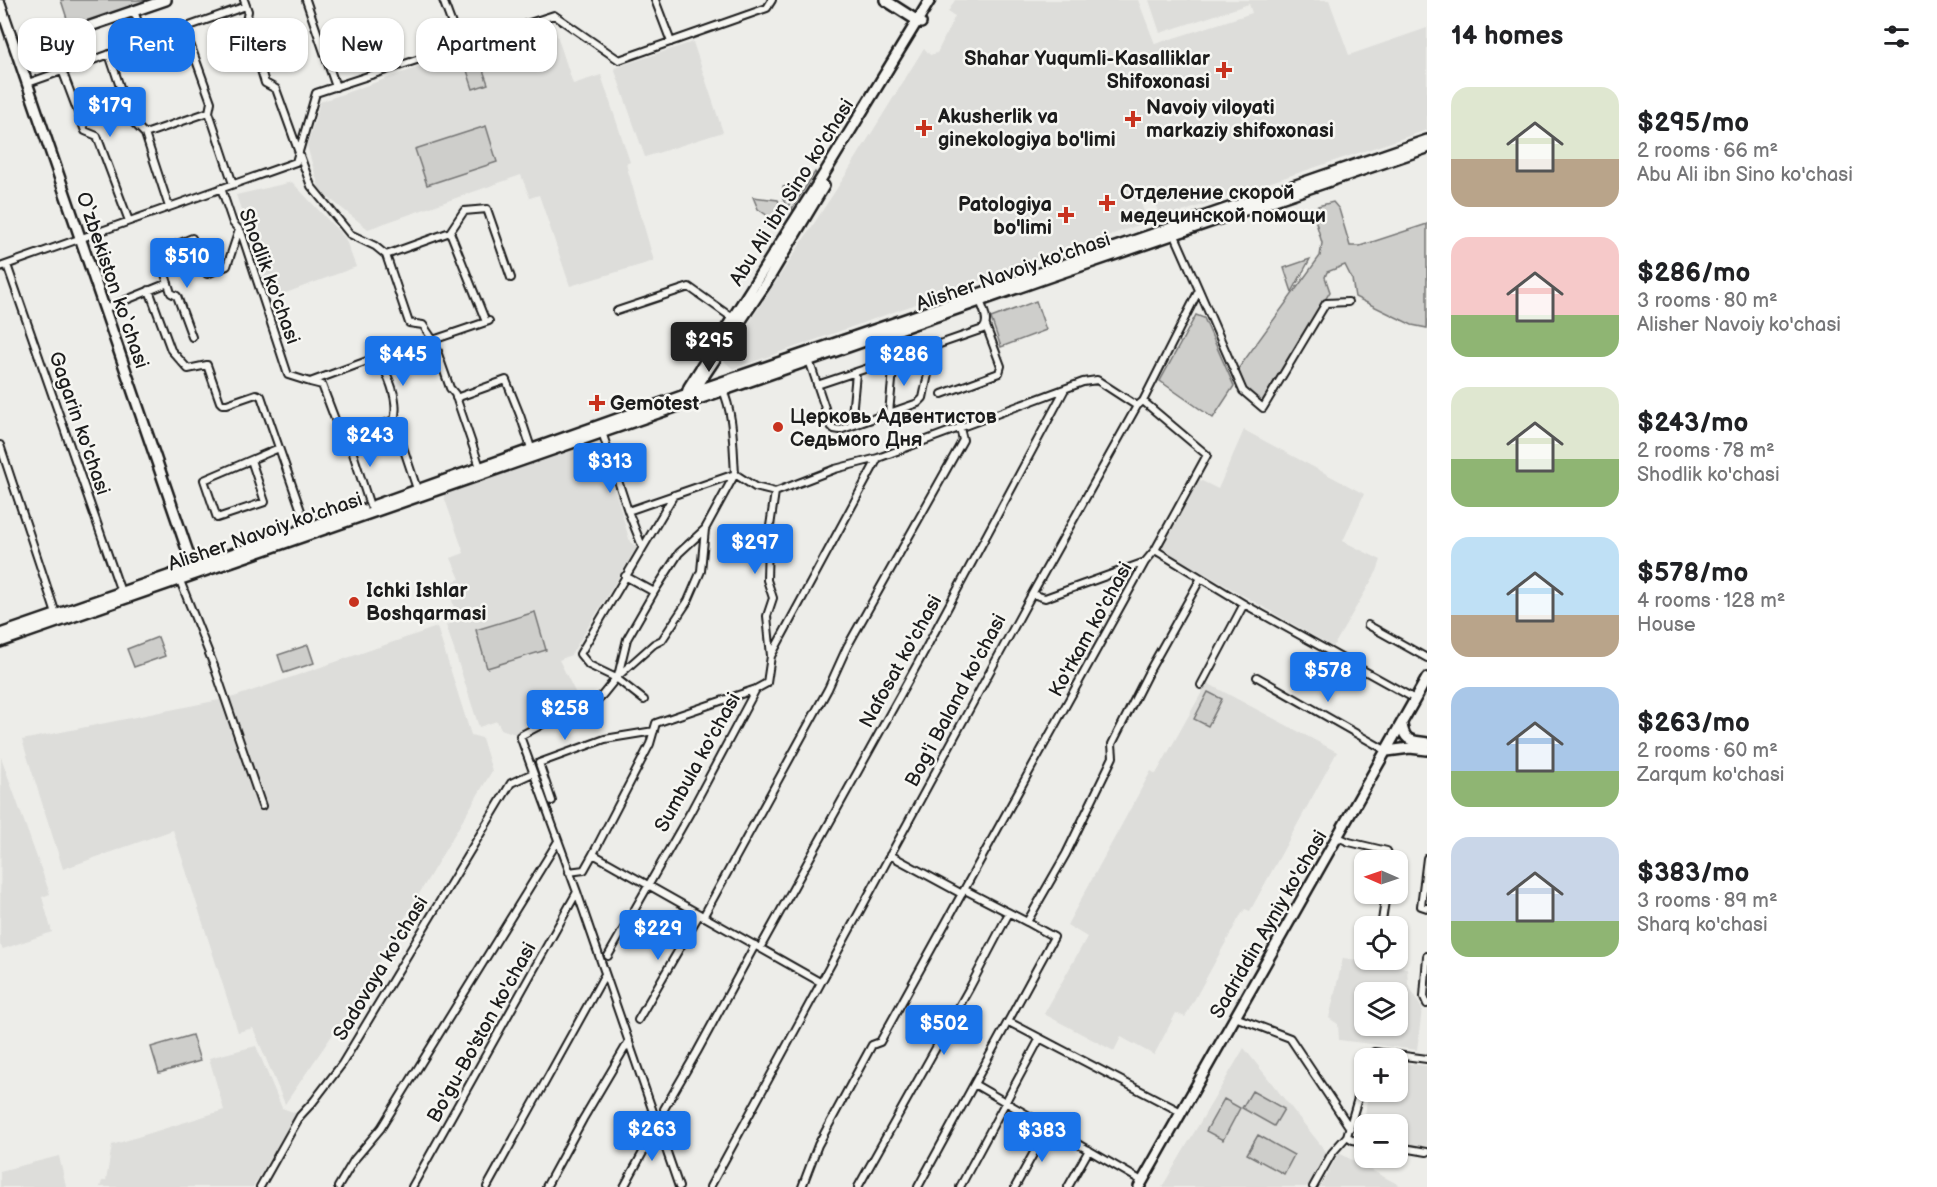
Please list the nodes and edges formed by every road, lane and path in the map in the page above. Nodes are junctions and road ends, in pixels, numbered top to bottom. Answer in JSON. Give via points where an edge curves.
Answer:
{"nodes":[{"id":1,"x":166,"y":0,"type":"edge"},
{"id":2,"x":306,"y":0,"type":"edge"},
{"id":3,"x":443,"y":0,"type":"edge"},
{"id":4,"x":655,"y":0,"type":"edge"},
{"id":5,"x":772,"y":0,"type":"edge"},
{"id":6,"x":885,"y":0,"type":"edge"},
{"id":7,"x":930,"y":0,"type":"edge"},
{"id":8,"x":936,"y":0,"type":"edge"},
{"id":9,"x":245,"y":3,"type":"edge"},
{"id":10,"x":0,"y":4,"type":"edge"},
{"id":11,"x":134,"y":11,"type":"junction"},
{"id":12,"x":136,"y":18,"type":"edge"},
{"id":13,"x":450,"y":18,"type":"edge"},
{"id":14,"x":545,"y":18,"type":"edge"},
{"id":15,"x":919,"y":22,"type":"junction"},
{"id":16,"x":195,"y":23,"type":"edge"},
{"id":17,"x":671,"y":42,"type":"junction"},
{"id":18,"x":17,"y":51,"type":"junction"},
{"id":19,"x":195,"y":58,"type":"edge"},
{"id":20,"x":416,"y":61,"type":"edge"},
{"id":21,"x":57,"y":72,"type":"edge"},
{"id":22,"x":63,"y":72,"type":"edge"},
{"id":23,"x":115,"y":72,"type":"edge"},
{"id":24,"x":28,"y":83,"type":"junction"},
{"id":25,"x":336,"y":87,"type":"junction"},
{"id":26,"x":209,"y":112,"type":"junction"},
{"id":27,"x":145,"y":134,"type":"junction"},
{"id":28,"x":1427,"y":140,"type":"edge"},
{"id":29,"x":1427,"y":148,"type":"edge"},
{"id":30,"x":298,"y":154,"type":"junction"},
{"id":31,"x":233,"y":184,"type":"junction"},
{"id":32,"x":221,"y":188,"type":"junction"},
{"id":33,"x":169,"y":207,"type":"junction"},
{"id":34,"x":129,"y":221,"type":"junction"},
{"id":35,"x":239,"y":230,"type":"junction"},
{"id":36,"x":1173,"y":231,"type":"junction"},
{"id":37,"x":450,"y":232,"type":"junction"},
{"id":38,"x":80,"y":239,"type":"junction"},
{"id":39,"x":386,"y":255,"type":"junction"},
{"id":40,"x":4,"y":266,"type":"edge"},
{"id":41,"x":511,"y":278,"type":"dead end"},
{"id":42,"x":168,"y":283,"type":"junction"},
{"id":43,"x":149,"y":290,"type":"junction"},
{"id":44,"x":1199,"y":290,"type":"junction"},
{"id":45,"x":979,"y":298,"type":"junction"},
{"id":46,"x":1348,"y":302,"type":"dead end"},
{"id":47,"x":104,"y":309,"type":"junction"},
{"id":48,"x":617,"y":311,"type":"dead end"},
{"id":49,"x":736,"y":321,"type":"junction"},
{"id":50,"x":986,"y":326,"type":"junction"},
{"id":51,"x":192,"y":337,"type":"dead end"},
{"id":52,"x":433,"y":340,"type":"junction"},
{"id":53,"x":934,"y":346,"type":"junction"},
{"id":54,"x":438,"y":351,"type":"junction"},
{"id":55,"x":808,"y":357,"type":"junction"},
{"id":56,"x":894,"y":359,"type":"junction"},
{"id":57,"x":711,"y":366,"type":"junction"},
{"id":58,"x":386,"y":371,"type":"junction"},
{"id":59,"x":856,"y":373,"type":"junction"},
{"id":60,"x":310,"y":382,"type":"junction"},
{"id":61,"x":723,"y":385,"type":"junction"},
{"id":62,"x":817,"y":385,"type":"junction"},
{"id":63,"x":1065,"y":389,"type":"junction"},
{"id":64,"x":942,"y":394,"type":"dead end"},
{"id":65,"x":456,"y":398,"type":"junction"},
{"id":66,"x":689,"y":398,"type":"junction"},
{"id":67,"x":1143,"y":401,"type":"junction"},
{"id":68,"x":1137,"y":406,"type":"junction"},
{"id":69,"x":889,"y":413,"type":"junction"},
{"id":70,"x":394,"y":420,"type":"junction"},
{"id":71,"x":851,"y":426,"type":"junction"},
{"id":72,"x":960,"y":428,"type":"junction"},
{"id":73,"x":602,"y":432,"type":"junction"},
{"id":74,"x":348,"y":438,"type":"junction"},
{"id":75,"x":0,"y":445,"type":"edge"},
{"id":76,"x":279,"y":448,"type":"junction"},
{"id":77,"x":532,"y":452,"type":"junction"},
{"id":78,"x":878,"y":458,"type":"junction"},
{"id":79,"x":251,"y":460,"type":"junction"},
{"id":80,"x":481,"y":471,"type":"junction"},
{"id":81,"x":735,"y":474,"type":"junction"},
{"id":82,"x":417,"y":489,"type":"junction"},
{"id":83,"x":775,"y":492,"type":"junction"},
{"id":84,"x":674,"y":495,"type":"junction"},
{"id":85,"x":370,"y":506,"type":"junction"},
{"id":86,"x":628,"y":511,"type":"junction"},
{"id":87,"x":307,"y":528,"type":"junction"},
{"id":88,"x":705,"y":529,"type":"junction"},
{"id":89,"x":642,"y":546,"type":"junction"},
{"id":90,"x":1155,"y":550,"type":"junction"},
{"id":91,"x":1145,"y":562,"type":"junction"},
{"id":92,"x":193,"y":567,"type":"junction"},
{"id":93,"x":178,"y":576,"type":"junction"},
{"id":94,"x":625,"y":576,"type":"junction"},
{"id":95,"x":1201,"y":578,"type":"junction"},
{"id":96,"x":121,"y":592,"type":"junction"},
{"id":97,"x":654,"y":592,"type":"junction"},
{"id":98,"x":1032,"y":594,"type":"junction"},
{"id":99,"x":1244,"y":604,"type":"junction"},
{"id":100,"x":56,"y":614,"type":"junction"},
{"id":101,"x":1368,"y":625,"type":"dead end"},
{"id":102,"x":0,"y":634,"type":"edge"},
{"id":103,"x":0,"y":642,"type":"edge"},
{"id":104,"x":771,"y":656,"type":"junction"},
{"id":105,"x":1427,"y":658,"type":"edge"},
{"id":106,"x":1257,"y":677,"type":"dead end"},
{"id":107,"x":617,"y":678,"type":"junction"},
{"id":108,"x":1427,"y":678,"type":"edge"},
{"id":109,"x":1201,"y":685,"type":"dead end"},
{"id":110,"x":756,"y":689,"type":"junction"},
{"id":111,"x":1415,"y":699,"type":"junction"},
{"id":112,"x":644,"y":700,"type":"dead end"},
{"id":113,"x":1402,"y":724,"type":"junction"},
{"id":114,"x":654,"y":731,"type":"junction"},
{"id":115,"x":1427,"y":742,"type":"edge"},
{"id":116,"x":1411,"y":744,"type":"junction"},
{"id":117,"x":1388,"y":750,"type":"junction"},
{"id":118,"x":1427,"y":750,"type":"edge"},
{"id":119,"x":533,"y":773,"type":"junction"},
{"id":120,"x":552,"y":801,"type":"dead end"},
{"id":121,"x":262,"y":806,"type":"dead end"},
{"id":122,"x":1338,"y":837,"type":"junction"},
{"id":123,"x":558,"y":841,"type":"junction"},
{"id":124,"x":1383,"y":850,"type":"edge"},
{"id":125,"x":593,"y":854,"type":"junction"},
{"id":126,"x":890,"y":855,"type":"junction"},
{"id":127,"x":1427,"y":858,"type":"edge"},
{"id":128,"x":569,"y":872,"type":"junction"},
{"id":129,"x":649,"y":885,"type":"junction"},
{"id":130,"x":577,"y":892,"type":"junction"},
{"id":131,"x":964,"y":892,"type":"junction"},
{"id":132,"x":1427,"y":908,"type":"edge"},
{"id":133,"x":1009,"y":913,"type":"junction"},
{"id":134,"x":701,"y":916,"type":"junction"},
{"id":135,"x":1027,"y":922,"type":"junction"},
{"id":136,"x":757,"y":946,"type":"junction"},
{"id":137,"x":608,"y":956,"type":"dead end"},
{"id":138,"x":1427,"y":956,"type":"edge"},
{"id":139,"x":605,"y":974,"type":"junction"},
{"id":140,"x":820,"y":982,"type":"junction"},
{"id":141,"x":1427,"y":1004,"type":"edge"},
{"id":142,"x":1235,"y":1017,"type":"junction"},
{"id":143,"x":638,"y":1020,"type":"dead end"},
{"id":144,"x":1009,"y":1022,"type":"junction"},
{"id":145,"x":1040,"y":1038,"type":"junction"},
{"id":146,"x":629,"y":1041,"type":"junction"},
{"id":147,"x":1408,"y":1056,"type":"edge"},
{"id":148,"x":1427,"y":1059,"type":"edge"},
{"id":149,"x":974,"y":1084,"type":"junction"},
{"id":150,"x":1006,"y":1102,"type":"junction"},
{"id":151,"x":1357,"y":1102,"type":"edge"},
{"id":152,"x":664,"y":1109,"type":"dead end"},
{"id":153,"x":1181,"y":1112,"type":"junction"},
{"id":154,"x":658,"y":1125,"type":"junction"},
{"id":155,"x":1048,"y":1127,"type":"junction"},
{"id":156,"x":1350,"y":1128,"type":"junction"},
{"id":157,"x":1347,"y":1136,"type":"junction"},
{"id":158,"x":1354,"y":1140,"type":"edge"},
{"id":159,"x":1408,"y":1149,"type":"edge"},
{"id":160,"x":1089,"y":1150,"type":"junction"},
{"id":161,"x":1427,"y":1152,"type":"edge"},
{"id":162,"x":1141,"y":1184,"type":"edge"},
{"id":163,"x":260,"y":1187,"type":"edge"},
{"id":164,"x":338,"y":1187,"type":"edge"},
{"id":165,"x":412,"y":1187,"type":"edge"},
{"id":166,"x":487,"y":1187,"type":"edge"},
{"id":167,"x":546,"y":1187,"type":"edge"},
{"id":168,"x":624,"y":1187,"type":"edge"},
{"id":169,"x":679,"y":1187,"type":"edge"},
{"id":170,"x":710,"y":1187,"type":"edge"},
{"id":171,"x":802,"y":1187,"type":"edge"},
{"id":172,"x":858,"y":1187,"type":"edge"},
{"id":173,"x":918,"y":1187,"type":"edge"},
{"id":174,"x":960,"y":1187,"type":"edge"},
{"id":175,"x":1015,"y":1187,"type":"edge"},
{"id":176,"x":1068,"y":1187,"type":"edge"},
{"id":177,"x":1313,"y":1187,"type":"edge"}],
"edges":[{"from":1,"to":11,"type":"main road"},
{"from":2,"to":25,"type":"street"},
{"from":3,"to":13,"type":"street"},
{"from":4,"to":17,"type":"street"},
{"from":5,"to":17,"type":"street","via":[[767,8]]},
{"from":6,"to":15,"type":"main road"},
{"from":7,"to":15,"type":"main road","name":"Abu Ali ibn Sino ko'chasi"},
{"from":8,"to":15,"type":"main road","name":"Abu Ali ibn Sino ko'chasi"},
{"from":9,"to":16,"type":"street"},
{"from":9,"to":30,"type":"street","via":[[246,22],[265,83],[276,89]]},
{"from":10,"to":18,"type":"main road","name":"O‘zbekiston ko‘chasi"},
{"from":11,"to":12,"type":"street"},
{"from":11,"to":18,"type":"main road"},
{"from":14,"to":17,"type":"street","via":[[554,15],[619,60]]},
{"from":15,"to":49,"type":"main road","name":"Abu Ali ibn Sino ko'chasi"},
{"from":18,"to":24,"type":"main road","name":"O‘zbekiston ko‘chasi"},
{"from":19,"to":26,"type":"street","via":[[211,102]]},
{"from":20,"to":25,"type":"street"},
{"from":21,"to":24,"type":"street"},
{"from":22,"to":34,"type":"street","via":[[85,131],[97,136]]},
{"from":23,"to":27,"type":"street","via":[[131,120]]},
{"from":24,"to":38,"type":"main road","name":"O‘zbekiston ko‘chasi"},
{"from":25,"to":30,"type":"street","via":[[316,93]]},
{"from":26,"to":27,"type":"street"},
{"from":26,"to":31,"type":"street"},
{"from":27,"to":33,"type":"street"},
{"from":28,"to":36,"type":"main road","name":"Alisher Navoiy ko'chasi"},
{"from":29,"to":36,"type":"main road","name":"Alisher Navoiy ko'chasi"},
{"from":30,"to":31,"type":"street","via":[[296,162]]},
{"from":30,"to":39,"type":"street","via":[[310,186],[350,234]]},
{"from":31,"to":32,"type":"street"},
{"from":32,"to":33,"type":"street"},
{"from":32,"to":35,"type":"street","name":"Shodlik ko'chasi"},
{"from":33,"to":34,"type":"street"},
{"from":34,"to":38,"type":"street"},
{"from":35,"to":42,"type":"street","via":[[227,266],[207,274],[192,238],[158,252]]},
{"from":35,"to":60,"type":"street","name":"Shodlik ko'chasi","via":[[288,375]]},
{"from":36,"to":44,"type":"street"},
{"from":36,"to":45,"type":"main road","name":"Alisher Navoiy ko'chasi"},
{"from":37,"to":39,"type":"street"},
{"from":37,"to":41,"type":"street","via":[[464,211],[487,209]]},
{"from":37,"to":52,"type":"street","via":[[487,321]]},
{"from":38,"to":40,"type":"street"},
{"from":38,"to":47,"type":"main road","name":"O‘zbekiston ko‘chasi"},
{"from":39,"to":52,"type":"street","via":[[409,323],[423,326]]},
{"from":40,"to":96,"type":"street","name":"Gagarin ko'chasi"},
{"from":42,"to":43,"type":"street"},
{"from":42,"to":51,"type":"street"},
{"from":43,"to":47,"type":"street"},
{"from":43,"to":76,"type":"street","via":[[171,350],[184,366],[188,369],[207,365],[222,405],[256,394],[261,396]]},
{"from":44,"to":46,"type":"street","via":[[1243,391],[1263,408],[1326,303]]},
{"from":44,"to":67,"type":"street","name":"Bog'i Baland ko'chasi"},
{"from":45,"to":50,"type":"street"},
{"from":45,"to":55,"type":"main road","name":"Alisher Navoiy ko'chasi"},
{"from":47,"to":92,"type":"main road","name":"O‘zbekiston ko‘chasi"},
{"from":48,"to":49,"type":"street","via":[[689,287]]},
{"from":49,"to":57,"type":"main road","name":"Abu Ali ibn Sino ko'chasi"},
{"from":49,"to":66,"type":"main road","name":"Abu Ali ibn Sino ko'chasi","via":[[688,387]]},
{"from":50,"to":53,"type":"street"},
{"from":50,"to":64,"type":"street","via":[[1001,366],[999,373]]},
{"from":52,"to":54,"type":"street"},
{"from":53,"to":56,"type":"street"},
{"from":53,"to":69,"type":"street","via":[[923,398]]},
{"from":54,"to":58,"type":"street"},
{"from":54,"to":65,"type":"street"},
{"from":55,"to":61,"type":"main road","name":"Alisher Navoiy ko'chasi"},
{"from":55,"to":62,"type":"street"},
{"from":56,"to":59,"type":"street"},
{"from":56,"to":69,"type":"street"},
{"from":57,"to":61,"type":"main road"},
{"from":57,"to":66,"type":"main road","name":"Abu Ali ibn Sino ko'chasi"},
{"from":58,"to":60,"type":"street","via":[[378,357]]},
{"from":58,"to":70,"type":"street","via":[[397,409]]},
{"from":59,"to":62,"type":"street"},
{"from":59,"to":71,"type":"street"},
{"from":60,"to":74,"type":"street","via":[[322,385],[336,422]]},
{"from":61,"to":66,"type":"main road","name":"Alisher Navoiy ko'chasi"},
{"from":61,"to":81,"type":"street"},
{"from":62,"to":71,"type":"street","via":[[831,426],[840,430]]},
{"from":63,"to":68,"type":"street","via":[[1097,380]]},
{"from":63,"to":72,"type":"street"},
{"from":63,"to":136,"type":"street","name":"Nafosat ko'chasi","via":[[918,663]]},
{"from":65,"to":77,"type":"street","via":[[506,380]]},
{"from":65,"to":80,"type":"street"},
{"from":66,"to":73,"type":"main road","name":"Alisher Navoiy ko'chasi"},
{"from":66,"to":77,"type":"main road","name":"Alisher Navoiy ko'chasi"},
{"from":67,"to":68,"type":"street","name":"Bog'i Baland ko'chasi"},
{"from":67,"to":90,"type":"street","name":"Ko'rkam ko'chasi","via":[[1207,455]]},
{"from":68,"to":98,"type":"street","name":"Bog'i Baland ko'chasi"},
{"from":69,"to":71,"type":"street"},
{"from":70,"to":74,"type":"street"},
{"from":70,"to":82,"type":"street"},
{"from":72,"to":78,"type":"street"},
{"from":72,"to":134,"type":"street","via":[[963,440]]},
{"from":73,"to":77,"type":"main road","name":"Alisher Navoiy ko'chasi"},
{"from":73,"to":86,"type":"street"},
{"from":74,"to":85,"type":"street"},
{"from":75,"to":100,"type":"street"},
{"from":76,"to":79,"type":"street"},
{"from":76,"to":87,"type":"street"},
{"from":77,"to":80,"type":"main road","name":"Alisher Navoiy ko'chasi"},
{"from":78,"to":83,"type":"street","via":[[835,469]]},
{"from":78,"to":104,"type":"street","name":"Sumbula ko'chasi"},
{"from":79,"to":79,"type":"street","via":[[204,480],[217,518],[265,502]]},
{"from":80,"to":82,"type":"main road","name":"Alisher Navoiy ko'chasi"},
{"from":80,"to":93,"type":"main road","name":"Alisher Navoiy ko'chasi"},
{"from":81,"to":83,"type":"street","via":[[754,487]]},
{"from":81,"to":84,"type":"street"},
{"from":81,"to":88,"type":"street"},
{"from":82,"to":85,"type":"main road","name":"Alisher Navoiy ko'chasi"},
{"from":83,"to":104,"type":"street","via":[[767,580],[773,598],[767,616]]},
{"from":84,"to":86,"type":"street"},
{"from":84,"to":89,"type":"street"},
{"from":85,"to":87,"type":"main road","name":"Alisher Navoiy ko'chasi"},
{"from":86,"to":89,"type":"street"},
{"from":87,"to":92,"type":"main road","name":"Alisher Navoiy ko'chasi"},
{"from":88,"to":97,"type":"street","via":[[679,553]]},
{"from":88,"to":107,"type":"street","via":[[701,571],[688,601],[662,640]]},
{"from":89,"to":94,"type":"street"},
{"from":90,"to":91,"type":"street","name":"Ko'rkam ko'chasi"},
{"from":90,"to":95,"type":"street"},
{"from":91,"to":98,"type":"street","via":[[1045,598]]},
{"from":91,"to":131,"type":"street","name":"Ko'rkam ko'chasi"},
{"from":92,"to":93,"type":"main road","name":"Alisher Navoiy ko'chasi"},
{"from":93,"to":96,"type":"main road","name":"Alisher Navoiy ko'chasi"},
{"from":93,"to":103,"type":"main road","name":"Alisher Navoiy ko'chasi"},
{"from":93,"to":121,"type":"street"},
{"from":94,"to":97,"type":"street"},
{"from":94,"to":107,"type":"street","via":[[580,654],[589,666]]},
{"from":95,"to":99,"type":"street"},
{"from":95,"to":135,"type":"street","via":[[1112,744],[1113,757],[1066,854]]},
{"from":96,"to":100,"type":"main road","name":"Alisher Navoiy ko'chasi"},
{"from":97,"to":107,"type":"street","via":[[627,639]]},
{"from":98,"to":126,"type":"street","name":"Bog'i Baland ko'chasi"},
{"from":99,"to":109,"type":"street"},
{"from":99,"to":111,"type":"street"},
{"from":100,"to":102,"type":"main road","name":"Alisher Navoiy ko'chasi"},
{"from":101,"to":105,"type":"street"},
{"from":104,"to":110,"type":"street","name":"Sumbula ko'chasi","via":[[767,683]]},
{"from":106,"to":117,"type":"street"},
{"from":107,"to":112,"type":"street"},
{"from":107,"to":119,"type":"street","via":[[600,698],[579,712],[552,719],[520,736]]},
{"from":108,"to":111,"type":"main road","name":"Sadriddin Ayniy ko'chasi"},
{"from":110,"to":114,"type":"street","via":[[656,723]]},
{"from":110,"to":129,"type":"street","name":"Sumbula ko'chasi"},
{"from":111,"to":113,"type":"main road","name":"Sadriddin Ayniy ko'chasi"},
{"from":113,"to":116,"type":"main road","via":[[1403,734]]},
{"from":113,"to":117,"type":"main road","name":"Sadriddin Ayniy ko'chasi"},
{"from":114,"to":120,"type":"street","via":[[605,740],[540,763]]},
{"from":114,"to":125,"type":"street"},
{"from":115,"to":116,"type":"main road"},
{"from":116,"to":117,"type":"main road"},
{"from":116,"to":118,"type":"main road"},
{"from":117,"to":122,"type":"main road","name":"Sadriddin Ayniy ko'chasi"},
{"from":119,"to":123,"type":"street"},
{"from":119,"to":163,"type":"street","name":"Sadovaya ko'chasi","via":[[511,783],[342,1064],[300,1116]]},
{"from":122,"to":124,"type":"street"},
{"from":122,"to":142,"type":"main road","name":"Sadriddin Ayniy ko'chasi"},
{"from":123,"to":128,"type":"street"},
{"from":123,"to":164,"type":"street","via":[[381,1128]]},
{"from":125,"to":128,"type":"street","via":[[584,870]]},
{"from":125,"to":129,"type":"street"},
{"from":126,"to":131,"type":"street"},
{"from":126,"to":140,"type":"street","name":"Bog'i Baland ko'chasi"},
{"from":127,"to":132,"type":"street","via":[[1421,906]]},
{"from":128,"to":130,"type":"street"},
{"from":129,"to":134,"type":"street"},
{"from":129,"to":137,"type":"street","name":"Sumbula ko'chasi"},
{"from":130,"to":139,"type":"street"},
{"from":130,"to":165,"type":"street","name":"Bo'gu-Bo'ston ko'chasi"},
{"from":131,"to":133,"type":"street"},
{"from":131,"to":171,"type":"street","name":"Ko'rkam ko'chasi","via":[[880,1042],[872,1045],[861,1065],[818,1145]]},
{"from":133,"to":135,"type":"street"},
{"from":133,"to":172,"type":"street"},
{"from":134,"to":136,"type":"street"},
{"from":134,"to":143,"type":"street"},
{"from":135,"to":144,"type":"street","via":[[1054,937]]},
{"from":136,"to":140,"type":"street"},
{"from":136,"to":152,"type":"street","name":"Nafosat ko'chasi"},
{"from":138,"to":141,"type":"street"},
{"from":139,"to":146,"type":"street"},
{"from":139,"to":166,"type":"street"},
{"from":140,"to":170,"type":"street","name":"Bog'i Baland ko'chasi"},
{"from":142,"to":153,"type":"main road","name":"Sadriddin Ayniy ko'chasi"},
{"from":142,"to":156,"type":"street","via":[[1290,1038]]},
{"from":144,"to":145,"type":"street"},
{"from":144,"to":149,"type":"street"},
{"from":145,"to":150,"type":"street"},
{"from":145,"to":153,"type":"street"},
{"from":146,"to":154,"type":"street"},
{"from":146,"to":167,"type":"street"},
{"from":147,"to":148,"type":"street"},
{"from":149,"to":150,"type":"street"},
{"from":149,"to":173,"type":"street"},
{"from":150,"to":155,"type":"street"},
{"from":150,"to":174,"type":"street"},
{"from":151,"to":156,"type":"street"},
{"from":153,"to":162,"type":"main road","name":"Sadriddin Ayniy ko'chasi"},
{"from":154,"to":168,"type":"street"},
{"from":154,"to":169,"type":"street"},
{"from":155,"to":160,"type":"street"},
{"from":155,"to":175,"type":"street"},
{"from":156,"to":157,"type":"street"},
{"from":157,"to":158,"type":"street"},
{"from":157,"to":177,"type":"street","via":[[1332,1153]]},
{"from":159,"to":161,"type":"street"},
{"from":160,"to":162,"type":"street"},
{"from":160,"to":176,"type":"street"}]}
